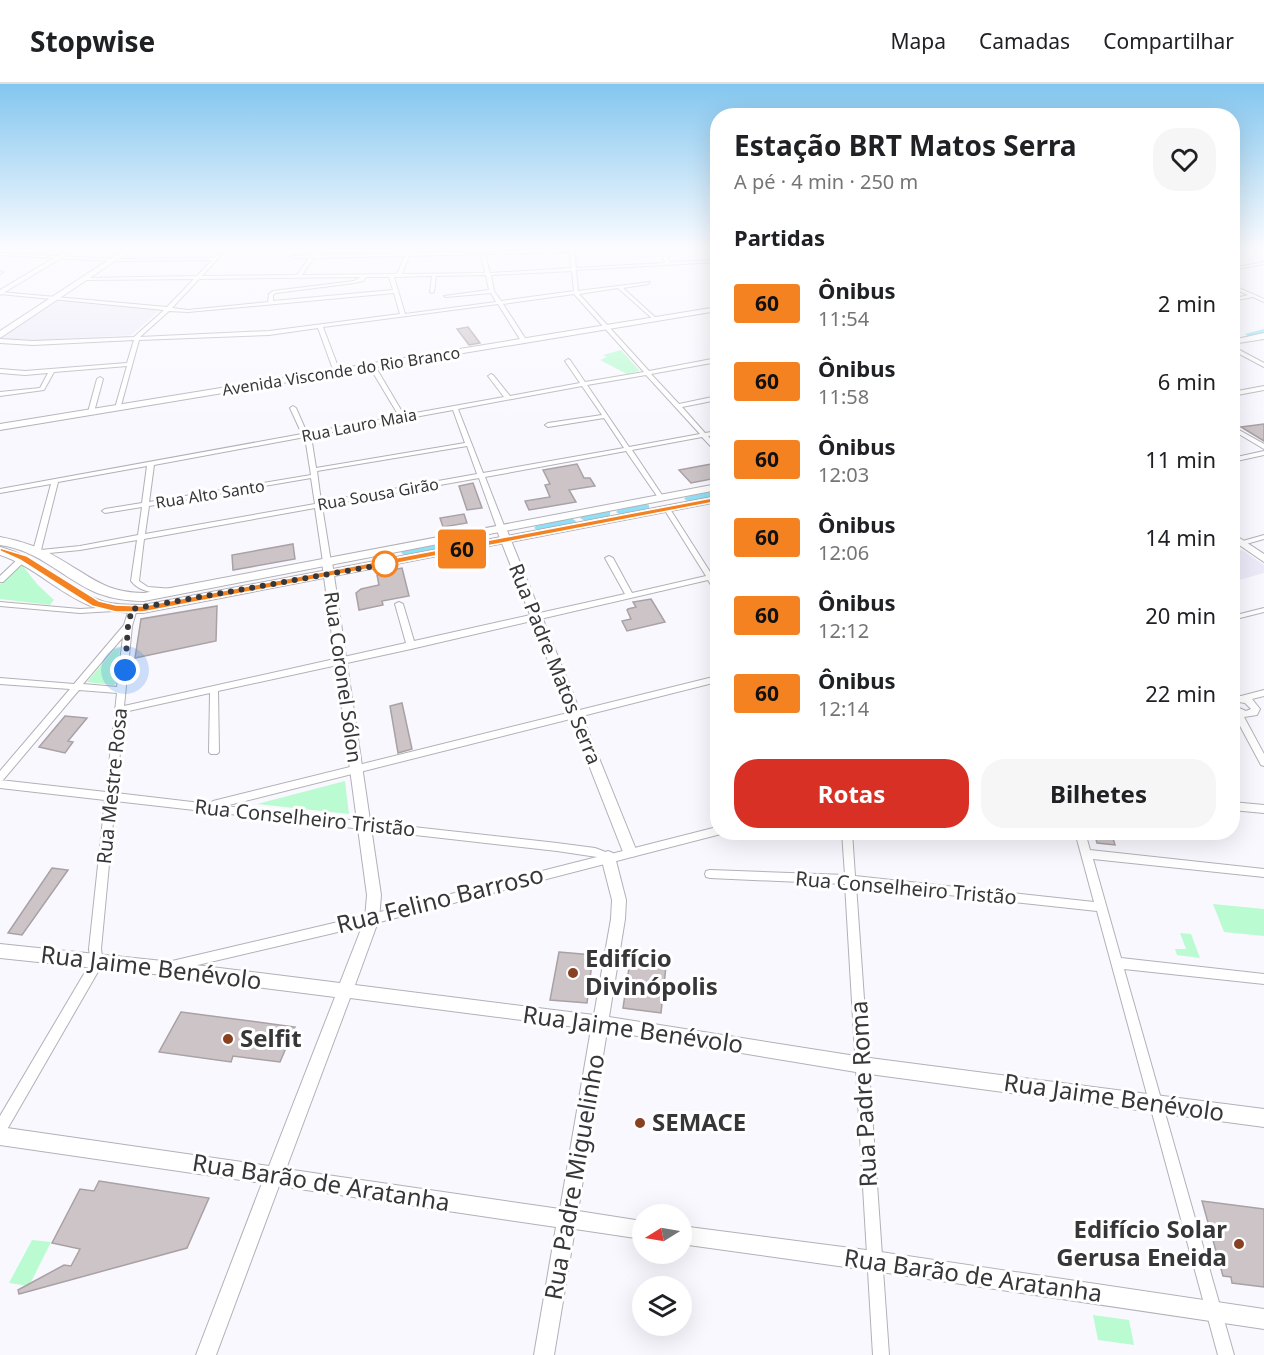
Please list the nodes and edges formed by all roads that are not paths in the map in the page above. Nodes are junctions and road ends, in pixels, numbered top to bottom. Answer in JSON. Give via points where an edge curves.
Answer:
{"nodes":[{"id":1,"x":40,"y":308,"type":"edge"},
{"id":2,"x":160,"y":308,"type":"edge"},
{"id":3,"x":219,"y":308,"type":"edge"},
{"id":4,"x":401,"y":308,"type":"edge"},
{"id":5,"x":460,"y":308,"type":"edge"},
{"id":6,"x":502,"y":308,"type":"edge"},
{"id":7,"x":589,"y":308,"type":"edge"},
{"id":8,"x":642,"y":308,"type":"edge"},
{"id":9,"x":168,"y":309,"type":"junction"},
{"id":10,"x":710,"y":310,"type":"edge"},
{"id":11,"x":403,"y":316,"type":"junction"},
{"id":12,"x":654,"y":319,"type":"junction"},
{"id":13,"x":320,"y":326,"type":"junction"},
{"id":14,"x":605,"y":327,"type":"junction"},
{"id":15,"x":1264,"y":327,"type":"edge"},
{"id":16,"x":1240,"y":331,"type":"edge"},
{"id":17,"x":0,"y":334,"type":"edge"},
{"id":18,"x":1264,"y":336,"type":"edge"},
{"id":19,"x":137,"y":337,"type":"junction"},
{"id":20,"x":1240,"y":340,"type":"edge"},
{"id":21,"x":0,"y":341,"type":"edge"},
{"id":22,"x":524,"y":341,"type":"junction"},
{"id":23,"x":1240,"y":352,"type":"edge"},
{"id":24,"x":568,"y":361,"type":"dead end"},
{"id":25,"x":710,"y":361,"type":"edge"},
{"id":26,"x":129,"y":364,"type":"junction"},
{"id":27,"x":1264,"y":365,"type":"edge"},
{"id":28,"x":372,"y":366,"type":"junction"},
{"id":29,"x":52,"y":370,"type":"junction"},
{"id":30,"x":0,"y":371,"type":"edge"},
{"id":31,"x":337,"y":372,"type":"junction"},
{"id":32,"x":646,"y":373,"type":"junction"},
{"id":33,"x":491,"y":376,"type":"dead end"},
{"id":34,"x":100,"y":379,"type":"dead end"},
{"id":35,"x":585,"y":384,"type":"junction"},
{"id":36,"x":1264,"y":388,"type":"edge"},
{"id":37,"x":1240,"y":392,"type":"edge"},
{"id":38,"x":0,"y":394,"type":"edge"},
{"id":39,"x":508,"y":398,"type":"junction"},
{"id":40,"x":710,"y":400,"type":"edge"},
{"id":41,"x":678,"y":406,"type":"junction"},
{"id":42,"x":118,"y":408,"type":"junction"},
{"id":43,"x":293,"y":408,"type":"dead end"},
{"id":44,"x":455,"y":408,"type":"junction"},
{"id":45,"x":90,"y":412,"type":"junction"},
{"id":46,"x":606,"y":416,"type":"junction"},
{"id":47,"x":402,"y":417,"type":"junction"},
{"id":48,"x":548,"y":425,"type":"dead end"},
{"id":49,"x":0,"y":427,"type":"edge"},
{"id":50,"x":1240,"y":433,"type":"edge"},
{"id":51,"x":710,"y":434,"type":"edge"},
{"id":52,"x":306,"y":435,"type":"junction"},
{"id":53,"x":704,"y":435,"type":"junction"},
{"id":54,"x":710,"y":442,"type":"edge"},
{"id":55,"x":469,"y":444,"type":"junction"},
{"id":56,"x":1264,"y":447,"type":"edge"},
{"id":57,"x":628,"y":448,"type":"junction"},
{"id":58,"x":1264,"y":453,"type":"edge"},
{"id":59,"x":1240,"y":458,"type":"edge"},
{"id":60,"x":151,"y":464,"type":"junction"},
{"id":61,"x":313,"y":473,"type":"junction"},
{"id":62,"x":482,"y":475,"type":"junction"},
{"id":63,"x":55,"y":481,"type":"junction"},
{"id":64,"x":710,"y":489,"type":"edge"},
{"id":65,"x":0,"y":491,"type":"edge"},
{"id":66,"x":710,"y":500,"type":"edge"},
{"id":67,"x":664,"y":503,"type":"junction"},
{"id":68,"x":146,"y":504,"type":"junction"},
{"id":69,"x":319,"y":504,"type":"junction"},
{"id":70,"x":105,"y":511,"type":"dead end"},
{"id":71,"x":503,"y":534,"type":"junction"},
{"id":72,"x":140,"y":537,"type":"junction"},
{"id":73,"x":1264,"y":537,"type":"edge"},
{"id":74,"x":0,"y":540,"type":"edge"},
{"id":75,"x":1240,"y":543,"type":"edge"},
{"id":76,"x":1240,"y":546,"type":"edge"},
{"id":77,"x":0,"y":551,"type":"edge"},
{"id":78,"x":38,"y":552,"type":"junction"},
{"id":79,"x":24,"y":558,"type":"junction"},
{"id":80,"x":609,"y":558,"type":"dead end"},
{"id":81,"x":1264,"y":559,"type":"edge"},
{"id":82,"x":328,"y":568,"type":"junction"},
{"id":83,"x":710,"y":571,"type":"edge"},
{"id":84,"x":710,"y":578,"type":"edge"},
{"id":85,"x":0,"y":580,"type":"edge"},
{"id":86,"x":172,"y":591,"type":"junction"},
{"id":87,"x":630,"y":596,"type":"junction"},
{"id":88,"x":0,"y":604,"type":"edge"},
{"id":89,"x":399,"y":604,"type":"dead end"},
{"id":90,"x":116,"y":609,"type":"junction"},
{"id":91,"x":132,"y":609,"type":"junction"},
{"id":92,"x":1264,"y":610,"type":"edge"},
{"id":93,"x":1240,"y":616,"type":"edge"},
{"id":94,"x":535,"y":617,"type":"junction"},
{"id":95,"x":128,"y":626,"type":"junction"},
{"id":96,"x":411,"y":646,"type":"junction"},
{"id":97,"x":339,"y":661,"type":"junction"},
{"id":98,"x":0,"y":681,"type":"edge"},
{"id":99,"x":710,"y":681,"type":"edge"},
{"id":100,"x":76,"y":687,"type":"junction"},
{"id":101,"x":214,"y":689,"type":"junction"},
{"id":102,"x":122,"y":690,"type":"junction"},
{"id":103,"x":1264,"y":693,"type":"edge"},
{"id":104,"x":1240,"y":698,"type":"edge"},
{"id":105,"x":1240,"y":698,"type":"edge"},
{"id":106,"x":121,"y":710,"type":"junction"},
{"id":107,"x":1240,"y":712,"type":"edge"},
{"id":108,"x":575,"y":714,"type":"junction"},
{"id":109,"x":1259,"y":714,"type":"edge"},
{"id":110,"x":1240,"y":721,"type":"edge"},
{"id":111,"x":214,"y":752,"type":"dead end"},
{"id":112,"x":1264,"y":763,"type":"edge"},
{"id":113,"x":356,"y":768,"type":"junction"},
{"id":114,"x":0,"y":777,"type":"edge"},
{"id":115,"x":0,"y":784,"type":"edge"},
{"id":116,"x":111,"y":797,"type":"junction"},
{"id":117,"x":207,"y":807,"type":"junction"},
{"id":118,"x":1240,"y":807,"type":"edge"},
{"id":119,"x":1264,"y":809,"type":"edge"},
{"id":120,"x":363,"y":824,"type":"junction"},
{"id":121,"x":710,"y":833,"type":"edge"},
{"id":122,"x":848,"y":840,"type":"edge"},
{"id":123,"x":1083,"y":840,"type":"edge"},
{"id":124,"x":630,"y":852,"type":"junction"},
{"id":125,"x":1087,"y":854,"type":"junction"},
{"id":126,"x":608,"y":857,"type":"junction"},
{"id":127,"x":1264,"y":873,"type":"edge"},
{"id":128,"x":710,"y":874,"type":"dead end"},
{"id":129,"x":851,"y":880,"type":"junction"},
{"id":130,"x":1102,"y":907,"type":"junction"},
{"id":131,"x":372,"y":919,"type":"junction"},
{"id":132,"x":0,"y":951,"type":"edge"},
{"id":133,"x":97,"y":963,"type":"junction"},
{"id":134,"x":1117,"y":963,"type":"junction"},
{"id":135,"x":163,"y":968,"type":"junction"},
{"id":136,"x":1264,"y":979,"type":"edge"},
{"id":137,"x":344,"y":992,"type":"junction"},
{"id":138,"x":602,"y":1023,"type":"junction"},
{"id":139,"x":862,"y":1065,"type":"junction"},
{"id":140,"x":1155,"y":1104,"type":"junction"},
{"id":141,"x":1264,"y":1118,"type":"edge"},
{"id":142,"x":0,"y":1128,"type":"edge"},
{"id":143,"x":0,"y":1136,"type":"edge"},
{"id":144,"x":273,"y":1175,"type":"junction"},
{"id":145,"x":566,"y":1220,"type":"junction"},
{"id":146,"x":632,"y":1229,"type":"edge"},
{"id":147,"x":692,"y":1236,"type":"edge"},
{"id":148,"x":874,"y":1261,"type":"junction"},
{"id":149,"x":1214,"y":1312,"type":"junction"},
{"id":150,"x":1264,"y":1319,"type":"edge"},
{"id":151,"x":206,"y":1355,"type":"edge"},
{"id":152,"x":544,"y":1355,"type":"edge"},
{"id":153,"x":881,"y":1355,"type":"edge"},
{"id":154,"x":1226,"y":1355,"type":"edge"}],
"edges":[{"from":1,"to":17,"type":"main road"},
{"from":2,"to":9,"type":"street"},
{"from":3,"to":9,"type":"street"},
{"from":4,"to":11,"type":"street"},
{"from":5,"to":11,"type":"street"},
{"from":6,"to":22,"type":"street"},
{"from":7,"to":14,"type":"street"},
{"from":8,"to":12,"type":"street"},
{"from":9,"to":19,"type":"street"},
{"from":10,"to":12,"type":"main road","name":"Avenida Visconde do Rio Branco"},
{"from":11,"to":13,"type":"street"},
{"from":12,"to":14,"type":"main road","name":"Avenida Visconde do Rio Branco"},
{"from":13,"to":19,"type":"street","via":[[251,334]]},
{"from":13,"to":31,"type":"street"},
{"from":14,"to":22,"type":"main road","name":"Avenida Visconde do Rio Branco"},
{"from":14,"to":32,"type":"street"},
{"from":15,"to":16,"type":"main road"},
{"from":18,"to":20,"type":"main road"},
{"from":19,"to":21,"type":"street","via":[[46,343]]},
{"from":19,"to":26,"type":"street"},
{"from":22,"to":28,"type":"main road","name":"Avenida Visconde do Rio Branco"},
{"from":23,"to":27,"type":"street"},
{"from":24,"to":35,"type":"street"},
{"from":25,"to":32,"type":"street","name":"Rua Lauro Maia"},
{"from":26,"to":29,"type":"street"},
{"from":26,"to":42,"type":"street"},
{"from":28,"to":31,"type":"main road","name":"Avenida Visconde do Rio Branco"},
{"from":28,"to":47,"type":"street"},
{"from":29,"to":30,"type":"street"},
{"from":29,"to":38,"type":"street","via":[[39,391]]},
{"from":31,"to":42,"type":"main road","name":"Avenida Visconde do Rio Branco"},
{"from":32,"to":35,"type":"street","name":"Rua Lauro Maia"},
{"from":32,"to":41,"type":"street"},
{"from":33,"to":39,"type":"street"},
{"from":34,"to":45,"type":"street"},
{"from":35,"to":39,"type":"street","name":"Rua Lauro Maia"},
{"from":35,"to":46,"type":"street"},
{"from":36,"to":37,"type":"street"},
{"from":39,"to":44,"type":"street","name":"Rua Lauro Maia"},
{"from":40,"to":41,"type":"street"},
{"from":41,"to":53,"type":"street"},
{"from":42,"to":45,"type":"main road","name":"Avenida Visconde do Rio Branco"},
{"from":43,"to":52,"type":"street","name":"Rua Coronel Sólon"},
{"from":44,"to":47,"type":"street","name":"Rua Lauro Maia"},
{"from":44,"to":55,"type":"street","name":"Rua Padre Matos Serra"},
{"from":45,"to":49,"type":"main road","name":"Avenida Visconde do Rio Branco"},
{"from":46,"to":48,"type":"street"},
{"from":46,"to":57,"type":"street"},
{"from":47,"to":52,"type":"street","name":"Rua Lauro Maia"},
{"from":50,"to":56,"type":"street"},
{"from":51,"to":53,"type":"street","name":"Rua Sousa Girão"},
{"from":52,"to":60,"type":"street","name":"Rua Lauro Maia"},
{"from":52,"to":61,"type":"street","name":"Rua Coronel Sólon"},
{"from":53,"to":54,"type":"street"},
{"from":53,"to":57,"type":"street","name":"Rua Sousa Girão"},
{"from":55,"to":61,"type":"street","name":"Rua Alto Santo"},
{"from":55,"to":62,"type":"street","name":"Rua Padre Matos Serra"},
{"from":57,"to":62,"type":"street","name":"Rua Sousa Girão"},
{"from":57,"to":67,"type":"street"},
{"from":58,"to":59,"type":"street"},
{"from":60,"to":63,"type":"street","name":"Rua Lauro Maia"},
{"from":60,"to":68,"type":"street"},
{"from":61,"to":68,"type":"street","name":"Rua Alto Santo"},
{"from":61,"to":69,"type":"street","name":"Rua Coronel Sólon"},
{"from":62,"to":69,"type":"street","name":"Rua Sousa Girão"},
{"from":62,"to":71,"type":"street","name":"Rua Padre Matos Serra"},
{"from":63,"to":65,"type":"street","name":"Rua Lauro Maia"},
{"from":63,"to":78,"type":"street"},
{"from":64,"to":67,"type":"main road"},
{"from":66,"to":67,"type":"main road"},
{"from":67,"to":71,"type":"main road"},
{"from":67,"to":83,"type":"street"},
{"from":68,"to":70,"type":"street","name":"Rua Alto Santo"},
{"from":68,"to":72,"type":"street"},
{"from":69,"to":72,"type":"street","name":"Rua Sousa Girão"},
{"from":69,"to":82,"type":"street","name":"Rua Coronel Sólon"},
{"from":71,"to":82,"type":"main road"},
{"from":71,"to":94,"type":"street","name":"Rua Padre Matos Serra"},
{"from":72,"to":78,"type":"street","name":"Rua Sousa Girão"},
{"from":72,"to":86,"type":"street","via":[[135,581],[145,589]]},
{"from":73,"to":75,"type":"street"},
{"from":74,"to":78,"type":"main road"},
{"from":76,"to":81,"type":"street"},
{"from":77,"to":79,"type":"main road"},
{"from":78,"to":86,"type":"main road","via":[[107,594],[130,598]]},
{"from":79,"to":85,"type":"street"},
{"from":79,"to":90,"type":"main road","via":[[86,599]]},
{"from":80,"to":87,"type":"street"},
{"from":82,"to":86,"type":"main road"},
{"from":82,"to":91,"type":"main road"},
{"from":82,"to":97,"type":"street","name":"Rua Coronel Sólon"},
{"from":84,"to":87,"type":"street"},
{"from":87,"to":94,"type":"street"},
{"from":88,"to":90,"type":"street","via":[[80,611]]},
{"from":89,"to":96,"type":"street"},
{"from":90,"to":91,"type":"main road"},
{"from":91,"to":95,"type":"street","name":"Rua Mestre Rosa"},
{"from":92,"to":93,"type":"street"},
{"from":94,"to":96,"type":"street"},
{"from":94,"to":108,"type":"street","name":"Rua Padre Matos Serra"},
{"from":95,"to":100,"type":"street"},
{"from":95,"to":102,"type":"street","name":"Rua Mestre Rosa"},
{"from":96,"to":97,"type":"street"},
{"from":97,"to":101,"type":"street"},
{"from":97,"to":113,"type":"street","name":"Rua Coronel Sólon"},
{"from":98,"to":100,"type":"street"},
{"from":99,"to":108,"type":"street"},
{"from":100,"to":102,"type":"street"},
{"from":100,"to":114,"type":"street"},
{"from":101,"to":106,"type":"street"},
{"from":101,"to":111,"type":"street"},
{"from":102,"to":106,"type":"street","name":"Rua Mestre Rosa"},
{"from":103,"to":104,"type":"street"},
{"from":105,"to":109,"type":"street","via":[[1255,706]]},
{"from":106,"to":116,"type":"street","name":"Rua Mestre Rosa"},
{"from":107,"to":109,"type":"street"},
{"from":108,"to":113,"type":"street"},
{"from":108,"to":124,"type":"street","name":"Rua Padre Matos Serra"},
{"from":110,"to":112,"type":"street"},
{"from":113,"to":117,"type":"street"},
{"from":113,"to":120,"type":"street","name":"Rua Coronel Sólon"},
{"from":115,"to":116,"type":"street","name":"Rua Conselheiro Tristão"},
{"from":116,"to":117,"type":"street","name":"Rua Conselheiro Tristão"},
{"from":116,"to":133,"type":"street","name":"Rua Mestre Rosa","via":[[94,949]]},
{"from":117,"to":120,"type":"street","name":"Rua Conselheiro Tristão"},
{"from":118,"to":119,"type":"street"},
{"from":120,"to":126,"type":"street","name":"Rua Conselheiro Tristão","via":[[586,850]]},
{"from":120,"to":131,"type":"street","name":"Rua Coronel Sólon","via":[[374,895]]},
{"from":121,"to":124,"type":"street","name":"Rua Felino Barroso"},
{"from":122,"to":129,"type":"street","name":"Rua Padre Roma"},
{"from":123,"to":125,"type":"street"},
{"from":124,"to":126,"type":"street","name":"Rua Felino Barroso"},
{"from":125,"to":127,"type":"street"},
{"from":125,"to":130,"type":"street"},
{"from":126,"to":131,"type":"street","name":"Rua Felino Barroso"},
{"from":126,"to":138,"type":"street","name":"Rua Padre Miguelinho","via":[[619,907]]},
{"from":128,"to":129,"type":"street","name":"Rua Conselheiro Tristão"},
{"from":129,"to":130,"type":"street","name":"Rua Conselheiro Tristão"},
{"from":129,"to":139,"type":"street","name":"Rua Padre Roma"},
{"from":130,"to":134,"type":"street"},
{"from":131,"to":135,"type":"street","name":"Rua Felino Barroso"},
{"from":131,"to":137,"type":"street","name":"Rua Coronel Sólon"},
{"from":132,"to":133,"type":"street","name":"Rua Jaime Benévolo"},
{"from":133,"to":135,"type":"street","name":"Rua Jaime Benévolo"},
{"from":133,"to":142,"type":"street"},
{"from":134,"to":136,"type":"street"},
{"from":134,"to":140,"type":"street"},
{"from":135,"to":137,"type":"street","name":"Rua Jaime Benévolo"},
{"from":137,"to":138,"type":"street","name":"Rua Jaime Benévolo"},
{"from":137,"to":144,"type":"street","name":"Rua Coronel Sólon"},
{"from":138,"to":139,"type":"street","name":"Rua Jaime Benévolo"},
{"from":138,"to":145,"type":"street","name":"Rua Padre Miguelinho"},
{"from":139,"to":140,"type":"street","name":"Rua Jaime Benévolo"},
{"from":139,"to":148,"type":"street","name":"Rua Padre Roma"},
{"from":140,"to":141,"type":"street","name":"Rua Jaime Benévolo"},
{"from":140,"to":149,"type":"street"},
{"from":143,"to":144,"type":"street","name":"Rua Barão de Aratanha"},
{"from":144,"to":145,"type":"street","name":"Rua Barão de Aratanha"},
{"from":144,"to":151,"type":"street","name":"Rua Coronel Sólon"},
{"from":145,"to":146,"type":"street","name":"Rua Barão de Aratanha"},
{"from":145,"to":152,"type":"street","name":"Rua Padre Miguelinho"},
{"from":147,"to":148,"type":"street","name":"Rua Barão de Aratanha"},
{"from":148,"to":149,"type":"street","name":"Rua Barão de Aratanha"},
{"from":148,"to":153,"type":"street","name":"Rua Padre Roma"},
{"from":149,"to":150,"type":"street","name":"Rua Barão de Aratanha"},
{"from":149,"to":154,"type":"street"}]}
